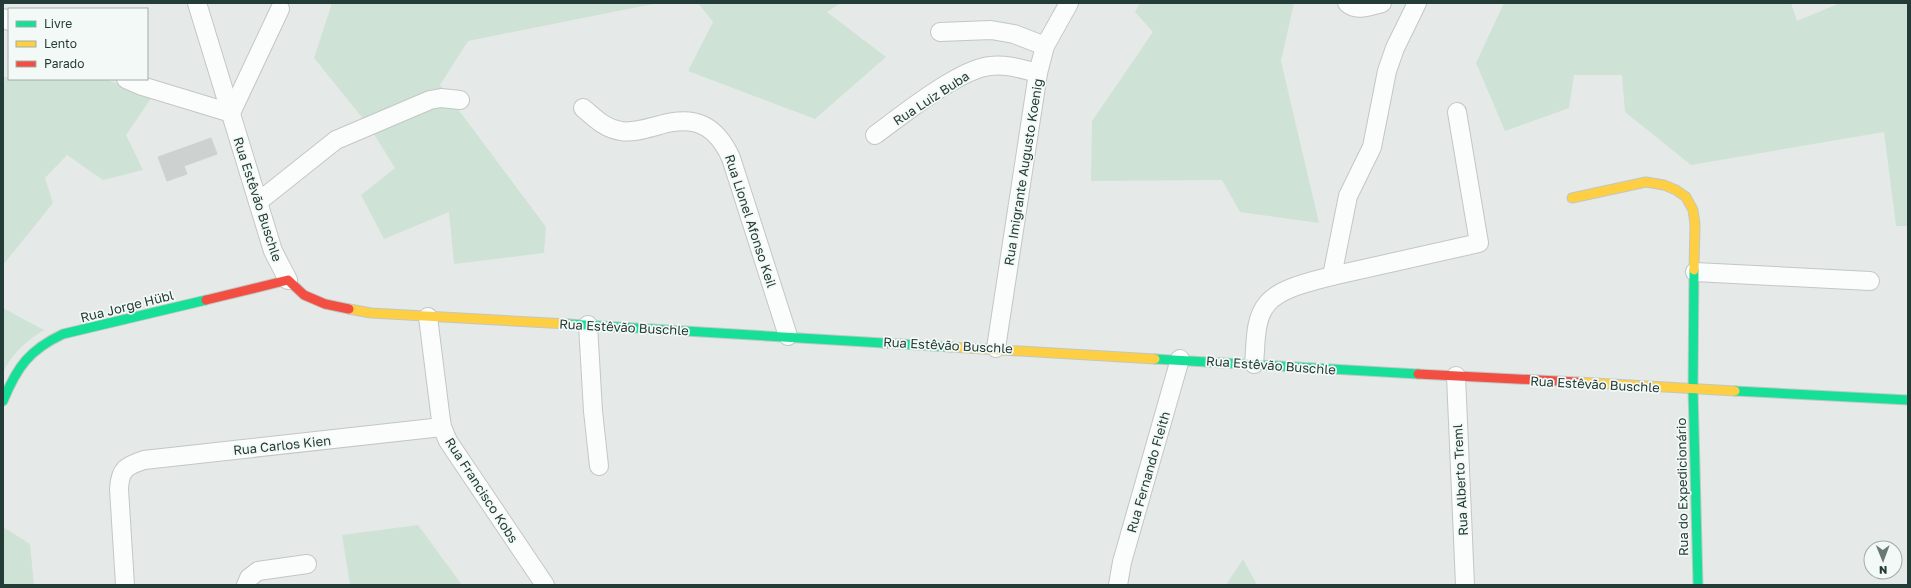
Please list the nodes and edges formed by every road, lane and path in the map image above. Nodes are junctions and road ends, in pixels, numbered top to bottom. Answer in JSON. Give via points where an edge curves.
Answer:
{"nodes":[{"id":1,"x":197,"y":3,"type":"edge"},
{"id":2,"x":1068,"y":3,"type":"edge"},
{"id":3,"x":1347,"y":3,"type":"edge"},
{"id":4,"x":1382,"y":3,"type":"edge"},
{"id":5,"x":1417,"y":3,"type":"edge"},
{"id":6,"x":280,"y":9,"type":"dead end"},
{"id":7,"x":940,"y":32,"type":"dead end"},
{"id":8,"x":1045,"y":46,"type":"junction"},
{"id":9,"x":1038,"y":73,"type":"junction"},
{"id":10,"x":128,"y":80,"type":"edge"},
{"id":11,"x":460,"y":100,"type":"dead end"},
{"id":12,"x":583,"y":108,"type":"dead end"},
{"id":13,"x":1457,"y":112,"type":"dead end"},
{"id":14,"x":231,"y":113,"type":"junction"},
{"id":15,"x":875,"y":135,"type":"dead end"},
{"id":16,"x":1572,"y":198,"type":"dead end"},
{"id":17,"x":258,"y":202,"type":"junction"},
{"id":18,"x":1695,"y":272,"type":"junction"},
{"id":19,"x":1332,"y":276,"type":"junction"},
{"id":20,"x":288,"y":280,"type":"junction"},
{"id":21,"x":1870,"y":281,"type":"dead end"},
{"id":22,"x":428,"y":317,"type":"junction"},
{"id":23,"x":588,"y":325,"type":"junction"},
{"id":24,"x":788,"y":336,"type":"junction"},
{"id":25,"x":996,"y":348,"type":"junction"},
{"id":26,"x":1180,"y":359,"type":"junction"},
{"id":27,"x":1254,"y":364,"type":"junction"},
{"id":28,"x":1456,"y":376,"type":"junction"},
{"id":29,"x":1693,"y":389,"type":"junction"},
{"id":30,"x":1908,"y":400,"type":"edge"},
{"id":31,"x":3,"y":401,"type":"edge"},
{"id":32,"x":442,"y":427,"type":"junction"},
{"id":33,"x":599,"y":466,"type":"dead end"},
{"id":34,"x":307,"y":564,"type":"dead end"},
{"id":35,"x":126,"y":585,"type":"edge"},
{"id":36,"x":246,"y":585,"type":"edge"},
{"id":37,"x":545,"y":585,"type":"edge"},
{"id":38,"x":1118,"y":585,"type":"edge"},
{"id":39,"x":1465,"y":585,"type":"edge"},
{"id":40,"x":1698,"y":585,"type":"edge"}],
"edges":[{"from":1,"to":14,"type":"street","name":"Rua Estêvão Buschle"},
{"from":2,"to":8,"type":"street","name":"Rua Imigrante Augusto Koenig"},
{"from":3,"to":4,"type":"street","via":[[1356,8],[1367,8]]},
{"from":5,"to":19,"type":"street","via":[[1387,71],[1372,147],[1348,196]]},
{"from":6,"to":14,"type":"street"},
{"from":7,"to":8,"type":"street","via":[[991,30],[1014,34]]},
{"from":8,"to":9,"type":"street","name":"Rua Imigrante Augusto Koenig"},
{"from":9,"to":15,"type":"street","name":"Rua Luiz Buba","via":[[1000,66],[976,69],[953,81]]},
{"from":9,"to":25,"type":"street","name":"Rua Imigrante Augusto Koenig"},
{"from":10,"to":14,"type":"street"},
{"from":11,"to":17,"type":"street","via":[[430,100],[336,140]]},
{"from":12,"to":24,"type":"street","name":"Rua Lionel Afonso Keil","via":[[603,126],[620,131],[632,132],[670,122],[687,121],[706,126],[721,140],[731,158]]},
{"from":13,"to":19,"type":"street","via":[[1479,243]]},
{"from":14,"to":17,"type":"street","name":"Rua Estêvão Buschle"},
{"from":16,"to":18,"type":"street","name":"Rua do Expedicionário","via":[[1646,182],[1658,183],[1682,194],[1690,202],[1693,213]]},
{"from":17,"to":20,"type":"street","name":"Rua Estêvão Buschle","via":[[273,251]]},
{"from":18,"to":21,"type":"street"},
{"from":18,"to":29,"type":"street","name":"Rua do Expedicionário"},
{"from":19,"to":27,"type":"street","via":[[1289,290],[1267,303],[1258,328]]},
{"from":20,"to":22,"type":"street","name":"Rua Estêvão Buschle","via":[[304,295],[325,304],[371,313]]},
{"from":20,"to":31,"type":"street","name":"Rua Jorge Hübl","via":[[56,337],[40,345],[21,364]]},
{"from":22,"to":23,"type":"street","name":"Rua Estêvão Buschle"},
{"from":22,"to":32,"type":"street","name":"Rua Francisco Kobs"},
{"from":23,"to":24,"type":"street","name":"Rua Estêvão Buschle"},
{"from":23,"to":33,"type":"street"},
{"from":24,"to":25,"type":"street","name":"Rua Estêvão Buschle"},
{"from":25,"to":26,"type":"street","name":"Rua Estêvão Buschle"},
{"from":26,"to":27,"type":"street","name":"Rua Estêvão Buschle"},
{"from":26,"to":38,"type":"street","name":"Rua Fernando Fleith","via":[[1122,562]]},
{"from":27,"to":28,"type":"street","name":"Rua Estêvão Buschle"},
{"from":28,"to":29,"type":"street","name":"Rua Estêvão Buschle"},
{"from":28,"to":39,"type":"street","name":"Rua Alberto Treml"},
{"from":29,"to":30,"type":"street","name":"Rua Estêvão Buschle"},
{"from":29,"to":40,"type":"street","name":"Rua do Expedicionário"},
{"from":32,"to":35,"type":"street","name":"Rua Carlos Kien","via":[[144,460],[133,464],[124,470],[120,477],[119,489]]},
{"from":32,"to":37,"type":"street","name":"Rua Francisco Kobs","via":[[456,456]]},
{"from":34,"to":36,"type":"street","via":[[258,571],[249,578]]}]}
